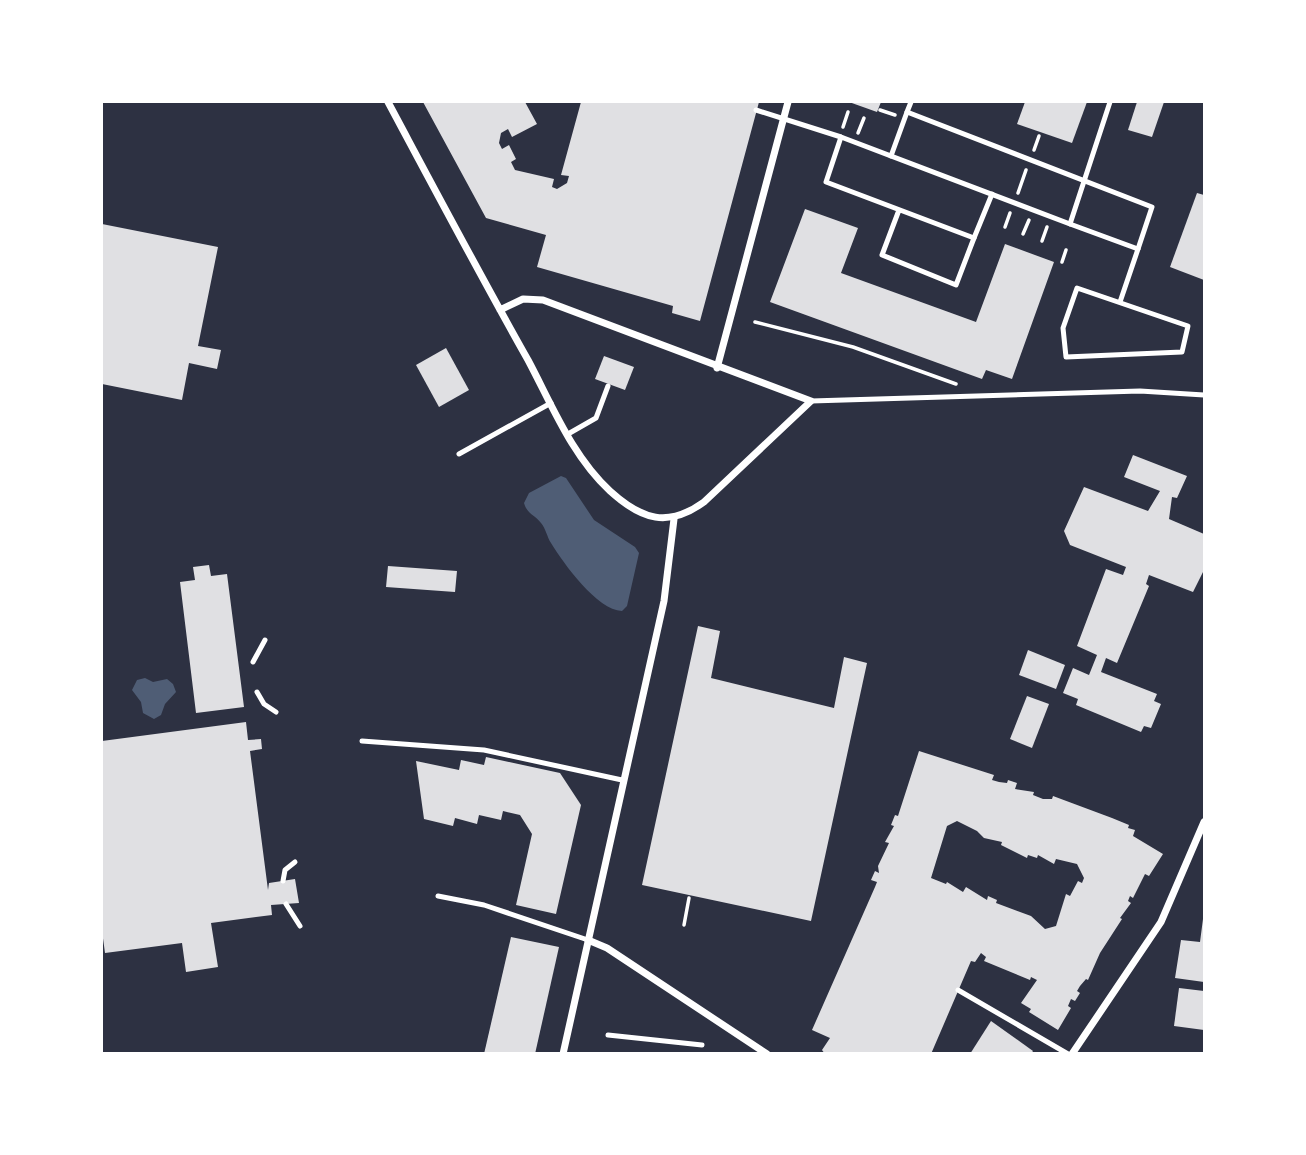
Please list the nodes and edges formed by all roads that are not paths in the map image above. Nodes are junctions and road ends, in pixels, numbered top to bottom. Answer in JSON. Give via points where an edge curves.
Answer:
{"nodes":[{"id":1,"x":388,"y":102,"type":"edge"},
{"id":2,"x":788,"y":102,"type":"edge"},
{"id":3,"x":911,"y":102,"type":"edge"},
{"id":4,"x":1110,"y":102,"type":"edge"},
{"id":5,"x":756,"y":110,"type":"dead end"},
{"id":6,"x":907,"y":111,"type":"junction"},
{"id":7,"x":783,"y":118,"type":"junction"},
{"id":8,"x":841,"y":136,"type":"junction"},
{"id":9,"x":891,"y":156,"type":"junction"},
{"id":10,"x":1084,"y":179,"type":"junction"},
{"id":11,"x":992,"y":194,"type":"junction"},
{"id":12,"x":899,"y":210,"type":"junction"},
{"id":13,"x":1070,"y":224,"type":"junction"},
{"id":14,"x":974,"y":238,"type":"junction"},
{"id":15,"x":1138,"y":249,"type":"junction"},
{"id":16,"x":1120,"y":302,"type":"junction"},
{"id":17,"x":500,"y":310,"type":"junction"},
{"id":18,"x":717,"y":368,"type":"junction"},
{"id":19,"x":608,"y":386,"type":"dead end"},
{"id":20,"x":1205,"y":395,"type":"edge"},
{"id":21,"x":811,"y":401,"type":"junction"},
{"id":22,"x":551,"y":402,"type":"junction"},
{"id":23,"x":568,"y":434,"type":"junction"},
{"id":24,"x":459,"y":454,"type":"dead end"},
{"id":25,"x":674,"y":519,"type":"junction"},
{"id":26,"x":265,"y":640,"type":"dead end"},
{"id":27,"x":253,"y":662,"type":"dead end"},
{"id":28,"x":257,"y":692,"type":"dead end"},
{"id":29,"x":275,"y":712,"type":"dead end"},
{"id":30,"x":362,"y":741,"type":"dead end"},
{"id":31,"x":622,"y":780,"type":"junction"},
{"id":32,"x":1205,"y":822,"type":"edge"},
{"id":33,"x":295,"y":862,"type":"dead end"},
{"id":34,"x":283,"y":881,"type":"dead end"},
{"id":35,"x":438,"y":897,"type":"dead end"},
{"id":36,"x":286,"y":904,"type":"dead end"},
{"id":37,"x":300,"y":926,"type":"dead end"},
{"id":38,"x":588,"y":940,"type":"junction"},
{"id":39,"x":958,"y":990,"type":"dead end"},
{"id":40,"x":608,"y":1035,"type":"dead end"},
{"id":41,"x":702,"y":1045,"type":"dead end"},
{"id":42,"x":563,"y":1054,"type":"edge"},
{"id":43,"x":767,"y":1054,"type":"edge"},
{"id":44,"x":1070,"y":1054,"type":"edge"}],
"edges":[{"from":1,"to":17,"type":"street"},
{"from":2,"to":7,"type":"street"},
{"from":3,"to":6,"type":"lane"},
{"from":4,"to":10,"type":"lane"},
{"from":5,"to":7,"type":"lane"},
{"from":6,"to":9,"type":"lane"},
{"from":6,"to":10,"type":"lane"},
{"from":7,"to":8,"type":"lane"},
{"from":7,"to":18,"type":"street"},
{"from":8,"to":9,"type":"lane"},
{"from":8,"to":12,"type":"lane","via":[[826,182]]},
{"from":9,"to":11,"type":"lane"},
{"from":10,"to":13,"type":"lane"},
{"from":10,"to":15,"type":"lane","via":[[1152,207]]},
{"from":11,"to":13,"type":"lane"},
{"from":11,"to":14,"type":"lane"},
{"from":12,"to":14,"type":"lane"},
{"from":12,"to":14,"type":"lane","via":[[882,256],[956,285]]},
{"from":13,"to":15,"type":"lane"},
{"from":15,"to":16,"type":"lane"},
{"from":16,"to":16,"type":"lane","via":[[1188,326],[1182,352],[1066,357],[1063,328],[1077,288]]},
{"from":17,"to":18,"type":"street","via":[[523,299],[543,300]]},
{"from":17,"to":22,"type":"street"},
{"from":18,"to":21,"type":"street"},
{"from":19,"to":23,"type":"lane","via":[[596,418]]},
{"from":20,"to":21,"type":"lane","via":[[1140,391]]},
{"from":21,"to":25,"type":"street","via":[[705,502]]},
{"from":22,"to":23,"type":"street"},
{"from":22,"to":24,"type":"lane"},
{"from":23,"to":25,"type":"street","via":[[579,455],[612,493],[652,517]]},
{"from":25,"to":31,"type":"street","via":[[664,601]]},
{"from":26,"to":27,"type":"lane"},
{"from":28,"to":29,"type":"lane"},
{"from":30,"to":31,"type":"lane","via":[[484,750]]},
{"from":31,"to":38,"type":"street"},
{"from":32,"to":44,"type":"street","via":[[1161,922]]},
{"from":33,"to":34,"type":"lane","via":[[285,870]]},
{"from":35,"to":38,"type":"lane","via":[[484,905]]},
{"from":36,"to":37,"type":"lane"},
{"from":38,"to":42,"type":"street"},
{"from":38,"to":43,"type":"street"},
{"from":39,"to":44,"type":"lane"},
{"from":40,"to":41,"type":"lane"}]}
